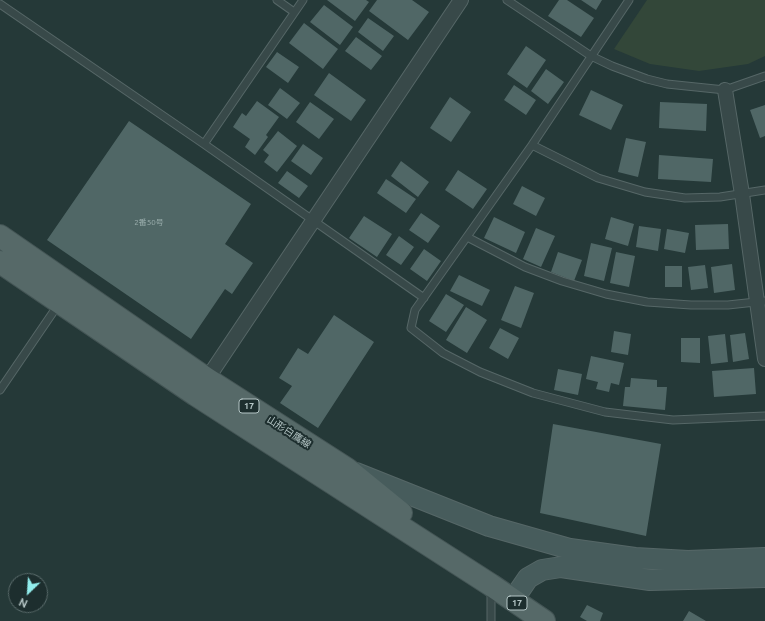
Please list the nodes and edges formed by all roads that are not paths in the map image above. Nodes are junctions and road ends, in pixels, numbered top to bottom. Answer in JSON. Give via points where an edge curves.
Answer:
{"nodes":[{"id":1,"x":277,"y":0,"type":"edge"},
{"id":2,"x":303,"y":0,"type":"edge"},
{"id":3,"x":461,"y":0,"type":"edge"},
{"id":4,"x":507,"y":0,"type":"edge"},
{"id":5,"x":629,"y":0,"type":"edge"},
{"id":6,"x":0,"y":4,"type":"edge"},
{"id":7,"x":294,"y":12,"type":"junction"},
{"id":8,"x":591,"y":56,"type":"junction"},
{"id":9,"x":765,"y":76,"type":"edge"},
{"id":10,"x":726,"y":90,"type":"junction"},
{"id":11,"x":204,"y":144,"type":"junction"},
{"id":12,"x":532,"y":145,"type":"junction"},
{"id":13,"x":765,"y":190,"type":"edge"},
{"id":14,"x":742,"y":194,"type":"junction"},
{"id":15,"x":312,"y":221,"type":"junction"},
{"id":16,"x":0,"y":236,"type":"edge"},
{"id":17,"x":467,"y":237,"type":"junction"},
{"id":18,"x":0,"y":262,"type":"edge"},
{"id":19,"x":424,"y":298,"type":"junction"},
{"id":20,"x":761,"y":302,"type":"edge"},
{"id":21,"x":59,"y":303,"type":"junction"},
{"id":22,"x":765,"y":359,"type":"edge"},
{"id":23,"x":201,"y":387,"type":"junction"},
{"id":24,"x":0,"y":390,"type":"edge"},
{"id":25,"x":765,"y":416,"type":"edge"},
{"id":26,"x":346,"y":469,"type":"junction"},
{"id":27,"x":765,"y":558,"type":"edge"},
{"id":28,"x":765,"y":577,"type":"edge"},
{"id":29,"x":491,"y":585,"type":"junction"},
{"id":30,"x":512,"y":600,"type":"junction"},
{"id":31,"x":491,"y":621,"type":"edge"},
{"id":32,"x":544,"y":621,"type":"edge"}],
"edges":[{"from":1,"to":7,"type":"lane"},
{"from":2,"to":7,"type":"lane"},
{"from":3,"to":15,"type":"street"},
{"from":4,"to":8,"type":"lane"},
{"from":5,"to":8,"type":"lane"},
{"from":6,"to":11,"type":"lane"},
{"from":7,"to":11,"type":"lane"},
{"from":8,"to":10,"type":"lane","via":[[647,79],[668,84]]},
{"from":8,"to":12,"type":"lane"},
{"from":9,"to":10,"type":"lane"},
{"from":10,"to":14,"type":"street"},
{"from":11,"to":15,"type":"lane"},
{"from":12,"to":14,"type":"lane","via":[[598,178],[645,192],[685,198]]},
{"from":12,"to":17,"type":"lane"},
{"from":13,"to":14,"type":"lane"},
{"from":14,"to":20,"type":"street"},
{"from":15,"to":19,"type":"lane"},
{"from":15,"to":23,"type":"street"},
{"from":16,"to":23,"type":"main road","name":"山形白鷹線","number":"17"},
{"from":17,"to":19,"type":"lane"},
{"from":17,"to":20,"type":"lane","via":[[525,267],[606,294],[647,302],[691,305]]},
{"from":18,"to":21,"type":"main road","name":"山形白鷹線","number":"17"},
{"from":19,"to":25,"type":"lane","via":[[415,310],[411,328],[443,353],[480,372],[533,393],[605,412],[673,420]]},
{"from":20,"to":22,"type":"street"},
{"from":21,"to":23,"type":"main road","name":"山形白鷹線","number":"17"},
{"from":21,"to":24,"type":"lane"},
{"from":23,"to":26,"type":"main road","name":"山形白鷹線","number":"17"},
{"from":23,"to":29,"type":"main road","name":"山形白鷹線","number":"17"},
{"from":26,"to":27,"type":"street","via":[[489,526],[570,549],[635,558]]},
{"from":26,"to":29,"type":"main road","name":"山形白鷹線","number":"17"},
{"from":28,"to":30,"type":"street","via":[[650,580],[562,567],[542,570],[528,578]]},
{"from":29,"to":30,"type":"main road","name":"山形白鷹線","number":"17"},
{"from":29,"to":31,"type":"lane"},
{"from":30,"to":32,"type":"main road","name":"山形白鷹線","number":"17"}]}
